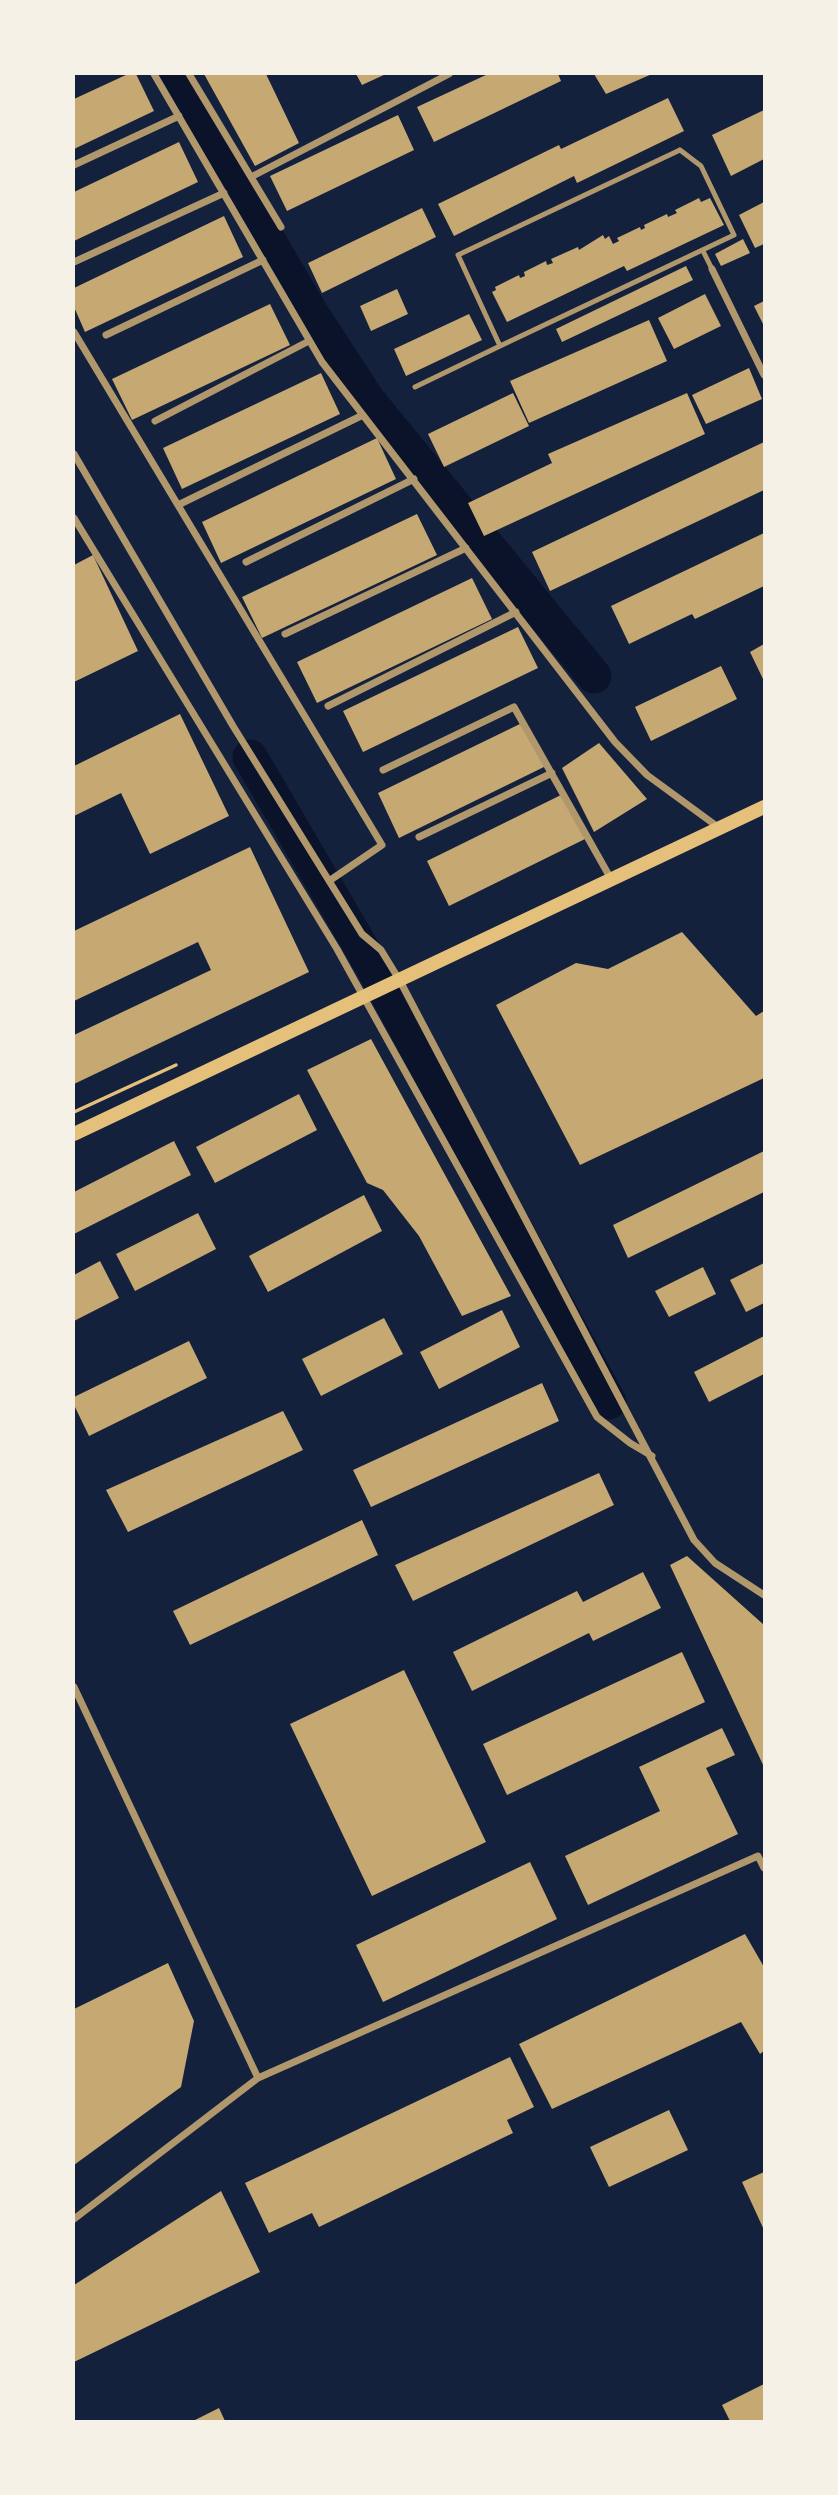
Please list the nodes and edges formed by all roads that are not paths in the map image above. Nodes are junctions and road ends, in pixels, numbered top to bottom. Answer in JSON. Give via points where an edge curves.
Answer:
{"nodes":[{"id":1,"x":154,"y":74,"type":"edge"},
{"id":2,"x":189,"y":74,"type":"edge"},
{"id":3,"x":449,"y":74,"type":"edge"},
{"id":4,"x":179,"y":116,"type":"junction"},
{"id":5,"x":74,"y":165,"type":"edge"},
{"id":6,"x":251,"y":177,"type":"junction"},
{"id":7,"x":224,"y":193,"type":"junction"},
{"id":8,"x":281,"y":227,"type":"dead end"},
{"id":9,"x":703,"y":251,"type":"junction"},
{"id":10,"x":263,"y":260,"type":"junction"},
{"id":11,"x":74,"y":262,"type":"edge"},
{"id":12,"x":712,"y":269,"type":"joint"},
{"id":13,"x":74,"y":332,"type":"edge"},
{"id":14,"x":106,"y":335,"type":"dead end"},
{"id":15,"x":309,"y":341,"type":"junction"},
{"id":16,"x":500,"y":346,"type":"junction"},
{"id":17,"x":765,"y":375,"type":"edge"},
{"id":18,"x":415,"y":387,"type":"dead end"},
{"id":19,"x":363,"y":415,"type":"junction"},
{"id":20,"x":155,"y":421,"type":"dead end"},
{"id":21,"x":74,"y":454,"type":"edge"},
{"id":22,"x":414,"y":479,"type":"junction"},
{"id":23,"x":178,"y":505,"type":"junction"},
{"id":24,"x":74,"y":518,"type":"edge"},
{"id":25,"x":466,"y":548,"type":"junction"},
{"id":26,"x":246,"y":562,"type":"dead end"},
{"id":27,"x":516,"y":612,"type":"junction"},
{"id":28,"x":285,"y":634,"type":"dead end"},
{"id":29,"x":328,"y":706,"type":"dead end"},
{"id":30,"x":383,"y":770,"type":"dead end"},
{"id":31,"x":552,"y":773,"type":"junction"},
{"id":32,"x":765,"y":807,"type":"edge"},
{"id":33,"x":719,"y":829,"type":"junction"},
{"id":34,"x":419,"y":837,"type":"dead end"},
{"id":35,"x":612,"y":880,"type":"junction"},
{"id":36,"x":329,"y":881,"type":"junction"},
{"id":37,"x":400,"y":981,"type":"junction"},
{"id":38,"x":365,"y":998,"type":"junction"},
{"id":39,"x":74,"y":1134,"type":"edge"},
{"id":40,"x":652,"y":1457,"type":"junction"},
{"id":41,"x":765,"y":1595,"type":"edge"},
{"id":42,"x":74,"y":1688,"type":"edge"},
{"id":43,"x":765,"y":1868,"type":"edge"},
{"id":44,"x":258,"y":2078,"type":"junction"},
{"id":45,"x":74,"y":2219,"type":"edge"}],
"edges":[{"from":1,"to":4,"type":"street"},
{"from":2,"to":6,"type":"street"},
{"from":3,"to":6,"type":"street"},
{"from":4,"to":5,"type":"street"},
{"from":4,"to":7,"type":"street"},
{"from":6,"to":8,"type":"street"},
{"from":7,"to":10,"type":"street"},
{"from":7,"to":11,"type":"street"},
{"from":9,"to":12,"type":"lane"},
{"from":9,"to":16,"type":"lane"},
{"from":9,"to":16,"type":"lane","via":[[734,235],[701,166],[680,150],[458,255]]},
{"from":10,"to":14,"type":"street"},
{"from":10,"to":15,"type":"street"},
{"from":12,"to":17,"type":"street"},
{"from":13,"to":23,"type":"street"},
{"from":15,"to":19,"type":"street"},
{"from":15,"to":20,"type":"street"},
{"from":16,"to":18,"type":"lane"},
{"from":19,"to":22,"type":"street"},
{"from":19,"to":23,"type":"street"},
{"from":21,"to":36,"type":"street"},
{"from":22,"to":25,"type":"street"},
{"from":22,"to":26,"type":"street"},
{"from":23,"to":36,"type":"street","via":[[382,845]]},
{"from":24,"to":38,"type":"street"},
{"from":25,"to":27,"type":"street"},
{"from":25,"to":28,"type":"street"},
{"from":27,"to":29,"type":"street"},
{"from":27,"to":33,"type":"street","via":[[623,750],[647,775]]},
{"from":30,"to":31,"type":"street","via":[[514,707]]},
{"from":31,"to":34,"type":"street"},
{"from":31,"to":35,"type":"street"},
{"from":32,"to":33,"type":"main road"},
{"from":33,"to":35,"type":"main road"},
{"from":35,"to":37,"type":"main road"},
{"from":36,"to":37,"type":"street","via":[[362,934],[381,950]]},
{"from":37,"to":38,"type":"main road"},
{"from":37,"to":40,"type":"street"},
{"from":38,"to":39,"type":"main road"},
{"from":38,"to":40,"type":"street","via":[[597,1417]]},
{"from":40,"to":41,"type":"street","via":[[694,1540],[715,1563]]},
{"from":42,"to":44,"type":"street"},
{"from":43,"to":44,"type":"street","via":[[758,1856]]},
{"from":44,"to":45,"type":"street"}]}
